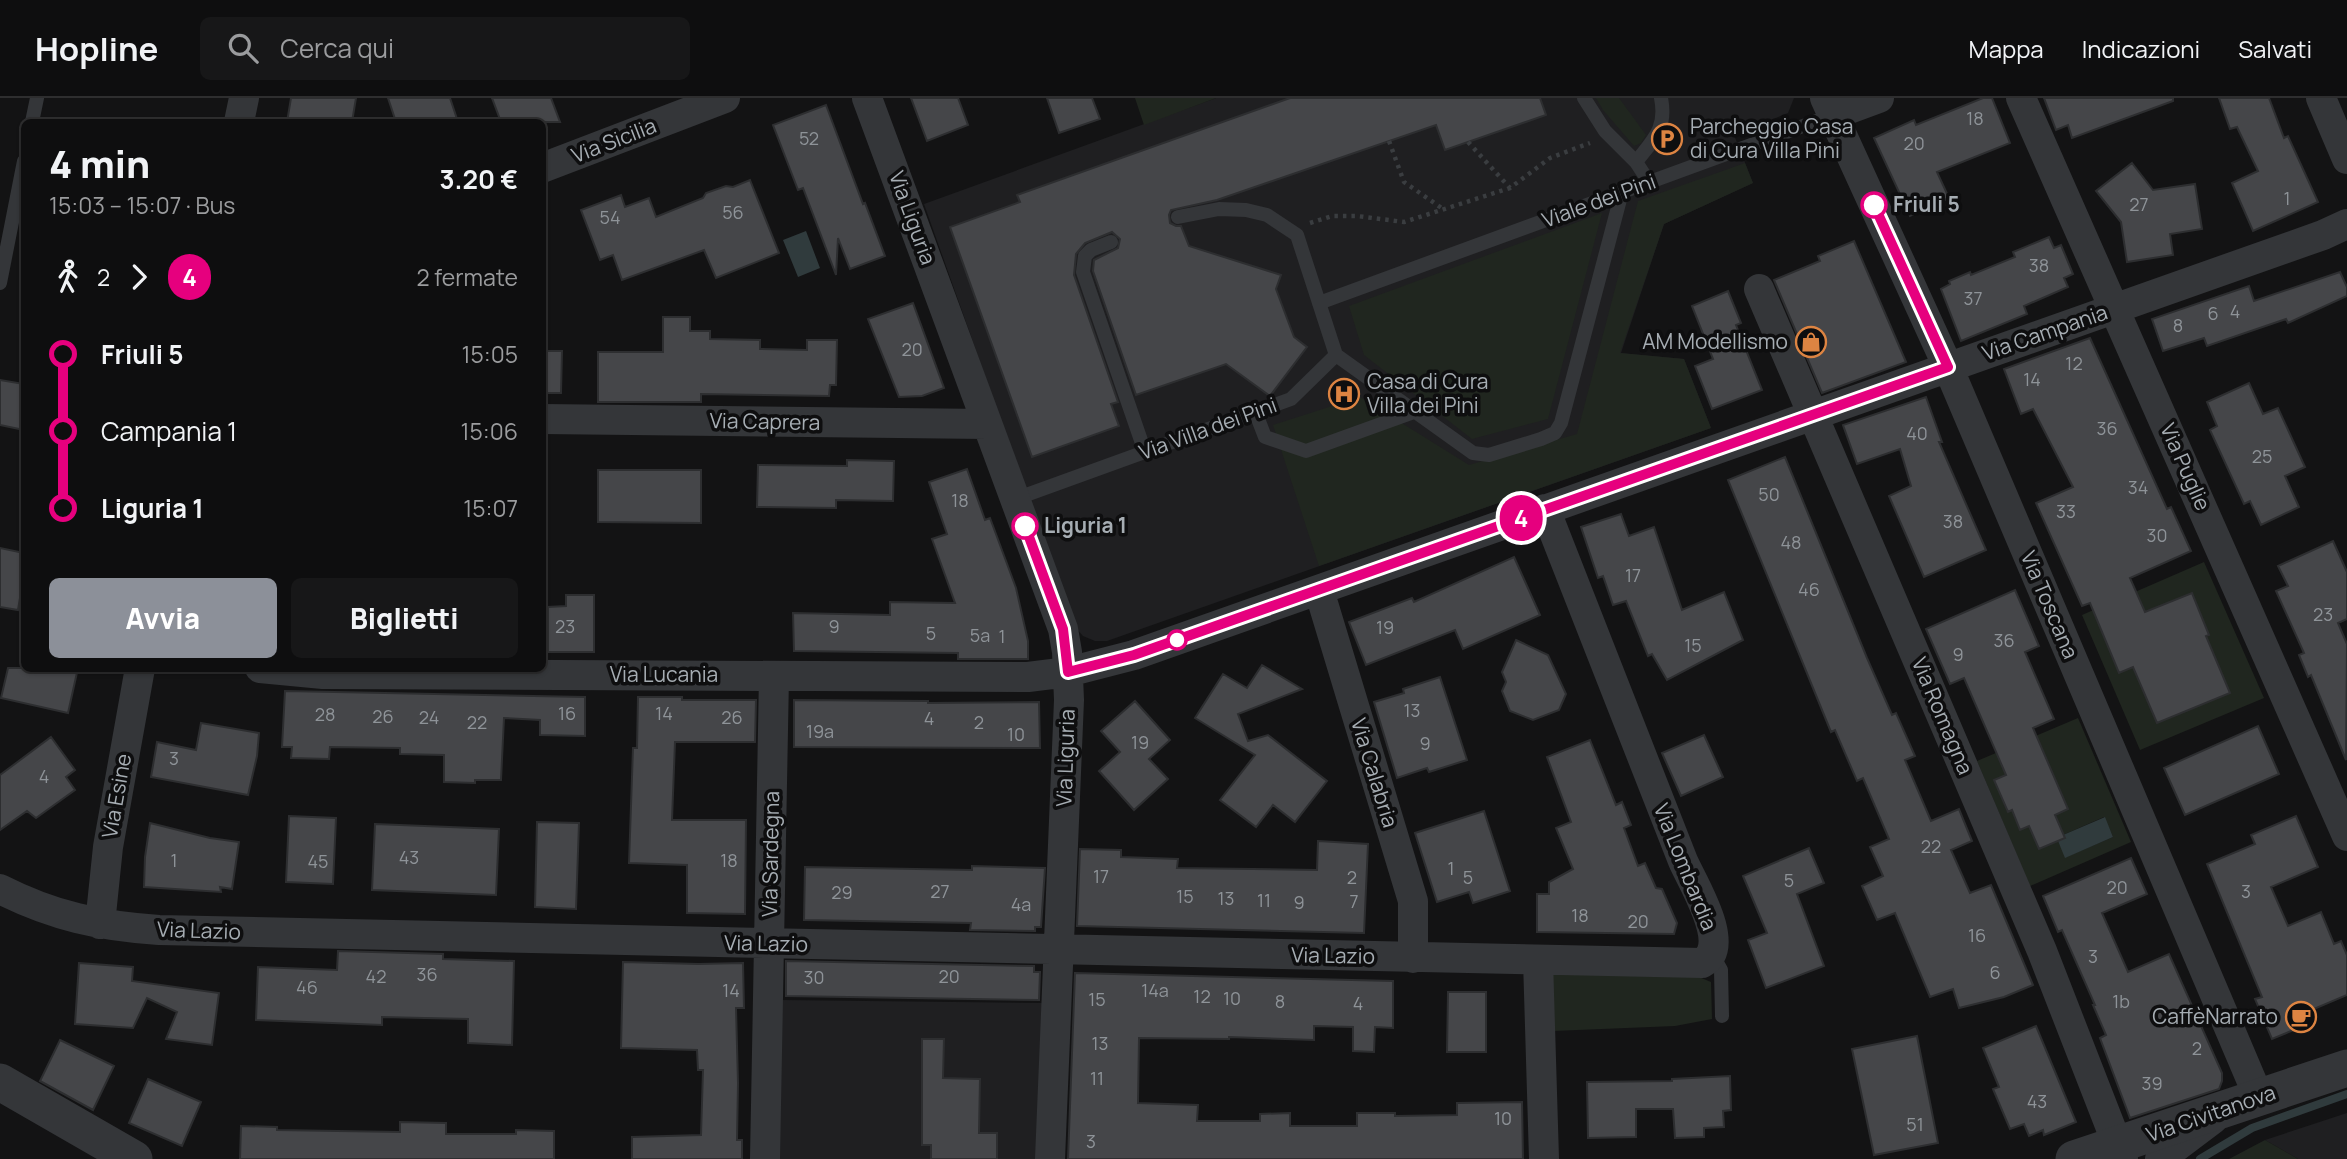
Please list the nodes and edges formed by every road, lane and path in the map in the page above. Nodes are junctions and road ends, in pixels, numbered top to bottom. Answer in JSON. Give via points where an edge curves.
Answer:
{"nodes":[{"id":1,"x":37,"y":98,"type":"edge"},
{"id":2,"x":244,"y":98,"type":"edge"},
{"id":3,"x":725,"y":98,"type":"edge"},
{"id":4,"x":867,"y":98,"type":"edge"},
{"id":5,"x":1584,"y":98,"type":"edge"},
{"id":6,"x":1661,"y":98,"type":"edge"},
{"id":7,"x":1879,"y":98,"type":"edge"},
{"id":8,"x":2021,"y":98,"type":"edge"},
{"id":9,"x":2321,"y":98,"type":"edge"},
{"id":10,"x":682,"y":106,"type":"edge"},
{"id":11,"x":1829,"y":106,"type":"edge"},
{"id":12,"x":33,"y":119,"type":"edge"},
{"id":13,"x":240,"y":119,"type":"edge"},
{"id":14,"x":1388,"y":141,"type":"dead end"},
{"id":15,"x":1468,"y":142,"type":"dead end"},
{"id":16,"x":1615,"y":143,"type":"junction"},
{"id":17,"x":2347,"y":159,"type":"edge"},
{"id":18,"x":1636,"y":162,"type":"junction"},
{"id":19,"x":546,"y":166,"type":"edge"},
{"id":20,"x":21,"y":176,"type":"edge"},
{"id":21,"x":1649,"y":182,"type":"junction"},
{"id":22,"x":1510,"y":188,"type":"junction"},
{"id":23,"x":1622,"y":192,"type":"junction"},
{"id":24,"x":1444,"y":209,"type":"junction"},
{"id":25,"x":1178,"y":217,"type":"dead end"},
{"id":26,"x":2347,"y":224,"type":"edge"},
{"id":27,"x":1297,"y":235,"type":"junction"},
{"id":28,"x":1111,"y":242,"type":"dead end"},
{"id":29,"x":0,"y":283,"type":"edge"},
{"id":30,"x":1759,"y":289,"type":"dead end"},
{"id":31,"x":1319,"y":303,"type":"junction"},
{"id":32,"x":2115,"y":308,"type":"junction"},
{"id":33,"x":1336,"y":355,"type":"junction"},
{"id":34,"x":1948,"y":367,"type":"junction"},
{"id":35,"x":1255,"y":411,"type":"junction"},
{"id":36,"x":1414,"y":412,"type":"junction"},
{"id":37,"x":1813,"y":414,"type":"junction"},
{"id":38,"x":546,"y":419,"type":"edge"},
{"id":39,"x":987,"y":424,"type":"junction"},
{"id":40,"x":1145,"y":452,"type":"junction"},
{"id":41,"x":1015,"y":499,"type":"junction"},
{"id":42,"x":1545,"y":509,"type":"junction"},
{"id":43,"x":1319,"y":590,"type":"junction"},
{"id":44,"x":139,"y":672,"type":"edge"},
{"id":45,"x":302,"y":672,"type":"edge"},
{"id":46,"x":1068,"y":672,"type":"junction"},
{"id":47,"x":774,"y":676,"type":"junction"},
{"id":48,"x":2347,"y":836,"type":"edge"},
{"id":49,"x":0,"y":888,"type":"edge"},
{"id":50,"x":100,"y":924,"type":"junction"},
{"id":51,"x":769,"y":944,"type":"junction"},
{"id":52,"x":1059,"y":950,"type":"junction"},
{"id":53,"x":1712,"y":954,"type":"junction"},
{"id":54,"x":1413,"y":958,"type":"junction"},
{"id":55,"x":1538,"y":960,"type":"junction"},
{"id":56,"x":1722,"y":1016,"type":"dead end"},
{"id":57,"x":2347,"y":1068,"type":"edge"},
{"id":58,"x":0,"y":1082,"type":"edge"},
{"id":59,"x":2259,"y":1098,"type":"junction"},
{"id":60,"x":2156,"y":1151,"type":"edge"},
{"id":61,"x":2120,"y":1152,"type":"edge"},
{"id":62,"x":134,"y":1159,"type":"edge"},
{"id":63,"x":765,"y":1159,"type":"edge"},
{"id":64,"x":1050,"y":1159,"type":"edge"},
{"id":65,"x":1544,"y":1159,"type":"edge"},
{"id":66,"x":2074,"y":1159,"type":"edge"}],
"edges":[{"from":1,"to":12,"type":"lane"},
{"from":2,"to":13,"type":"street"},
{"from":3,"to":10,"type":"street","name":"Via Sicilia"},
{"from":4,"to":39,"type":"street","name":"Via Liguria"},
{"from":5,"to":16,"type":"lane"},
{"from":6,"to":18,"type":"lane","via":[[1665,115],[1660,129]]},
{"from":7,"to":11,"type":"street","name":"Viale dei Pini"},
{"from":8,"to":32,"type":"street","name":"Via Puglie"},
{"from":9,"to":17,"type":"street"},
{"from":10,"to":19,"type":"street","name":"Via Sicilia"},
{"from":11,"to":21,"type":"lane","name":"Viale dei Pini"},
{"from":11,"to":34,"type":"street","name":"Via Toscana"},
{"from":14,"to":24,"type":"path","via":[[1404,182]]},
{"from":15,"to":22,"type":"path"},
{"from":16,"to":18,"type":"lane"},
{"from":16,"to":22,"type":"path","via":[[1593,143],[1566,151]]},
{"from":18,"to":21,"type":"lane"},
{"from":20,"to":29,"type":"lane"},
{"from":21,"to":23,"type":"lane","name":"Viale dei Pini"},
{"from":22,"to":24,"type":"path"},
{"from":23,"to":31,"type":"lane","name":"Viale dei Pini"},
{"from":23,"to":36,"type":"lane","via":[[1555,433],[1489,455],[1473,453]]},
{"from":24,"to":27,"type":"path","via":[[1404,222],[1332,216],[1317,219]]},
{"from":25,"to":27,"type":"lane","via":[[1246,209],[1267,215]]},
{"from":26,"to":32,"type":"street","name":"Via Campania"},
{"from":27,"to":31,"type":"lane"},
{"from":28,"to":40,"type":"lane","via":[[1085,256],[1083,272]]},
{"from":30,"to":37,"type":"street","name":"Via Romagna"},
{"from":31,"to":33,"type":"lane"},
{"from":32,"to":34,"type":"street","name":"Via Campania"},
{"from":32,"to":48,"type":"street","name":"Via Puglie"},
{"from":33,"to":35,"type":"lane","name":"Via Villa dei Pini","via":[[1291,399]]},
{"from":33,"to":36,"type":"lane"},
{"from":34,"to":37,"type":"street","name":"Via Campania"},
{"from":34,"to":59,"type":"street","name":"Via Toscana"},
{"from":35,"to":36,"type":"lane","via":[[1265,437],[1306,451]]},
{"from":35,"to":40,"type":"lane","name":"Via Villa dei Pini"},
{"from":37,"to":42,"type":"street","name":"Via Campania"},
{"from":37,"to":61,"type":"street","name":"Via Romagna","via":[[2042,951]]},
{"from":38,"to":39,"type":"street","name":"Via Caprera"},
{"from":39,"to":41,"type":"street","name":"Via Liguria"},
{"from":40,"to":41,"type":"lane","name":"Via Villa dei Pini"},
{"from":41,"to":46,"type":"street","name":"Via Liguria","via":[[1063,629]]},
{"from":42,"to":43,"type":"street","name":"Via Campania"},
{"from":42,"to":53,"type":"street","name":"Via Lombardia","via":[[1709,917]]},
{"from":43,"to":46,"type":"street","name":"Via Campania","via":[[1134,655]]},
{"from":43,"to":54,"type":"street","name":"Via Calabria","via":[[1413,901]]},
{"from":44,"to":50,"type":"street","name":"Via Esine","via":[[107,847]]},
{"from":45,"to":47,"type":"street","name":"Via Lucania"},
{"from":46,"to":47,"type":"street","name":"Via Lucania","via":[[1028,677]]},
{"from":46,"to":52,"type":"street","name":"Via Liguria"},
{"from":47,"to":51,"type":"street","name":"Via Sardegna"},
{"from":49,"to":50,"type":"street","name":"Via Lazio","via":[[60,915]]},
{"from":50,"to":51,"type":"street","name":"Via Lazio","via":[[183,931]]},
{"from":51,"to":52,"type":"street","name":"Via Lazio"},
{"from":51,"to":63,"type":"street","name":"Via Sardegna"},
{"from":52,"to":54,"type":"street","name":"Via Lazio"},
{"from":52,"to":64,"type":"street","name":"Via Liguria"},
{"from":53,"to":55,"type":"street","name":"Via Lombardia","via":[[1695,963]]},
{"from":53,"to":56,"type":"lane","via":[[1721,970]]},
{"from":54,"to":55,"type":"street","name":"Via Lazio"},
{"from":55,"to":65,"type":"street"},
{"from":57,"to":59,"type":"street","name":"Via Civitanova"},
{"from":58,"to":62,"type":"street"},
{"from":59,"to":60,"type":"street","name":"Via Civitanova","via":[[2225,1110]]},
{"from":60,"to":61,"type":"street","name":"Via Civitanova"},
{"from":61,"to":66,"type":"street","name":"Via Civitanova"}]}
